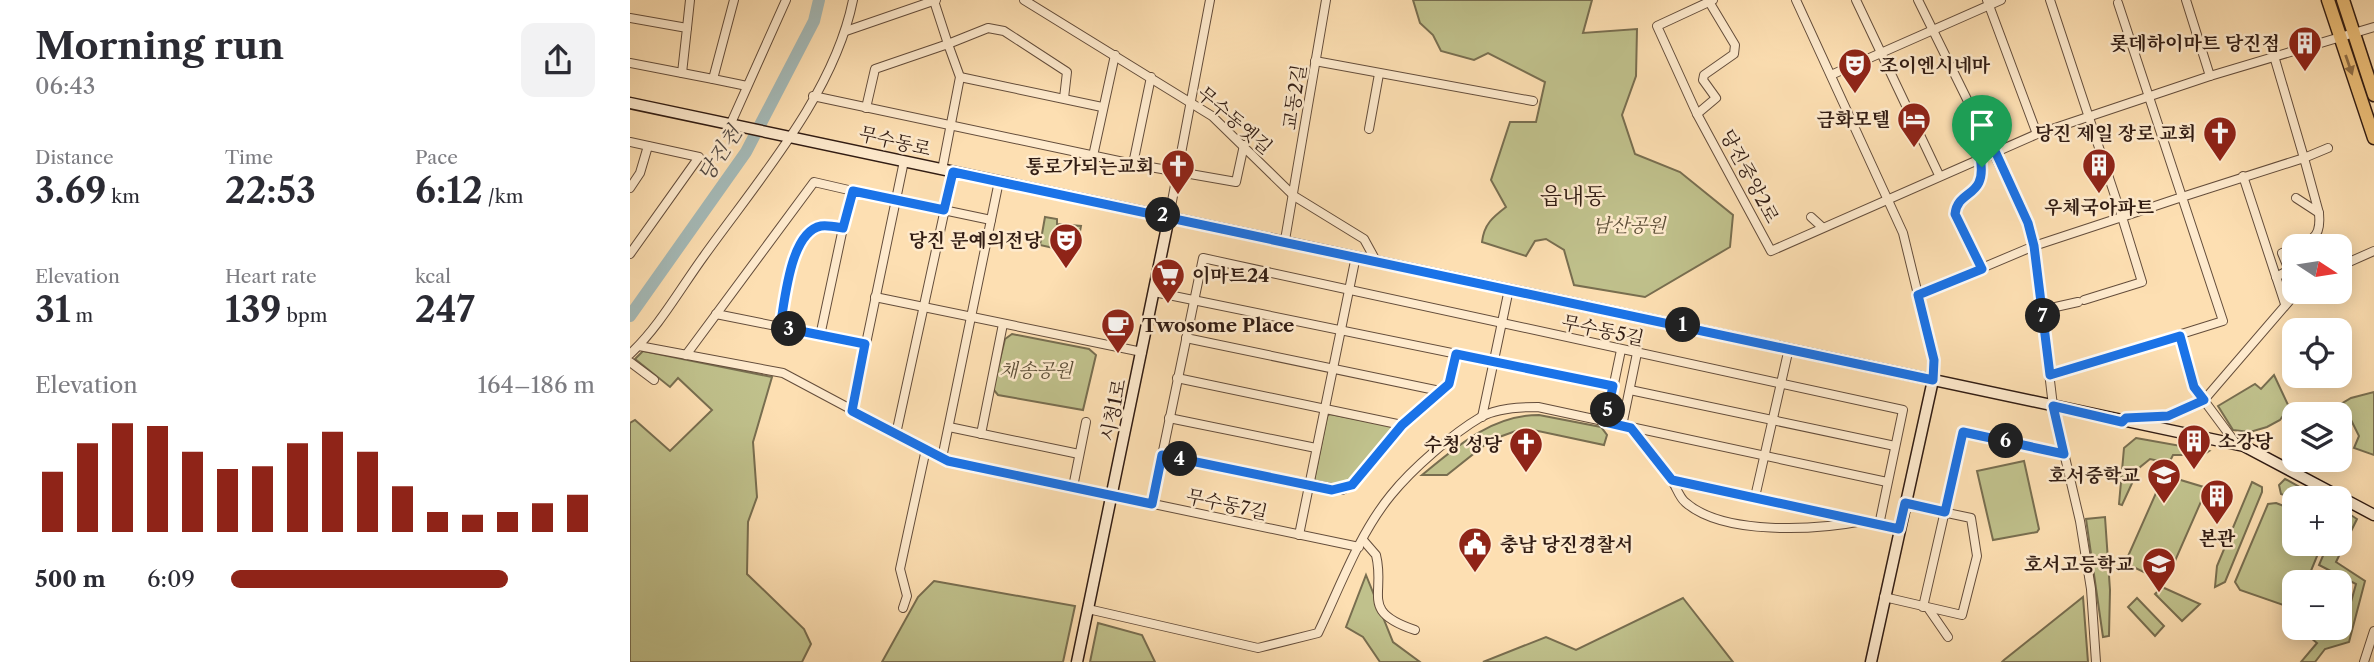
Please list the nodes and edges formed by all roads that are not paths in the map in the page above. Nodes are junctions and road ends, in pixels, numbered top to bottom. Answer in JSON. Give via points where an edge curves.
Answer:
{"nodes":[{"id":1,"x":690,"y":0,"type":"edge"},
{"id":2,"x":734,"y":0,"type":"edge"},
{"id":3,"x":786,"y":0,"type":"edge"},
{"id":4,"x":853,"y":0,"type":"edge"},
{"id":5,"x":1024,"y":0,"type":"edge"},
{"id":6,"x":1210,"y":0,"type":"edge"},
{"id":7,"x":1326,"y":0,"type":"edge"},
{"id":8,"x":1796,"y":0,"type":"edge"},
{"id":9,"x":1856,"y":0,"type":"edge"},
{"id":10,"x":1918,"y":0,"type":"edge"},
{"id":11,"x":2001,"y":0,"type":"edge"},
{"id":12,"x":2050,"y":0,"type":"edge"},
{"id":13,"x":2186,"y":0,"type":"edge"},
{"id":14,"x":2328,"y":0,"type":"edge"},
{"id":15,"x":2343,"y":0,"type":"edge"},
{"id":16,"x":936,"y":1,"type":"edge"},
{"id":17,"x":1710,"y":1,"type":"edge"},
{"id":18,"x":1988,"y":2,"type":"edge"},
{"id":19,"x":2118,"y":4,"type":"dead end"},
{"id":20,"x":630,"y":18,"type":"edge"},
{"id":21,"x":2374,"y":27,"type":"edge"},
{"id":22,"x":687,"y":28,"type":"junction"},
{"id":23,"x":1933,"y":30,"type":"junction"},
{"id":24,"x":846,"y":31,"type":"junction"},
{"id":25,"x":2354,"y":33,"type":"junction"},
{"id":26,"x":2340,"y":38,"type":"junction"},
{"id":27,"x":948,"y":44,"type":"junction"},
{"id":28,"x":1880,"y":52,"type":"junction"},
{"id":29,"x":1115,"y":55,"type":"junction"},
{"id":30,"x":2274,"y":56,"type":"junction"},
{"id":31,"x":1315,"y":61,"type":"junction"},
{"id":32,"x":630,"y":63,"type":"edge"},
{"id":33,"x":681,"y":73,"type":"junction"},
{"id":34,"x":1379,"y":74,"type":"junction"},
{"id":35,"x":1831,"y":75,"type":"junction"},
{"id":36,"x":2210,"y":76,"type":"junction"},
{"id":37,"x":960,"y":77,"type":"junction"},
{"id":38,"x":1151,"y":77,"type":"junction"},
{"id":39,"x":713,"y":79,"type":"junction"},
{"id":40,"x":747,"y":86,"type":"junction"},
{"id":41,"x":2374,"y":95,"type":"edge"},
{"id":42,"x":813,"y":96,"type":"junction"},
{"id":43,"x":2148,"y":96,"type":"junction"},
{"id":44,"x":1064,"y":98,"type":"junction"},
{"id":45,"x":1191,"y":100,"type":"junction"},
{"id":46,"x":1532,"y":101,"type":"dead end"},
{"id":47,"x":630,"y":103,"type":"edge"},
{"id":48,"x":1102,"y":107,"type":"junction"},
{"id":49,"x":866,"y":108,"type":"junction"},
{"id":50,"x":1697,"y":114,"type":"junction"},
{"id":51,"x":2090,"y":117,"type":"junction"},
{"id":52,"x":734,"y":124,"type":"junction"},
{"id":53,"x":952,"y":127,"type":"junction"},
{"id":54,"x":1369,"y":129,"type":"dead end"},
{"id":55,"x":2037,"y":134,"type":"junction"},
{"id":56,"x":791,"y":135,"type":"junction"},
{"id":57,"x":2374,"y":138,"type":"edge"},
{"id":58,"x":630,"y":142,"type":"edge"},
{"id":59,"x":1244,"y":145,"type":"junction"},
{"id":60,"x":648,"y":146,"type":"junction"},
{"id":61,"x":2328,"y":148,"type":"dead end"},
{"id":62,"x":1995,"y":151,"type":"junction"},
{"id":63,"x":1093,"y":156,"type":"junction"},
{"id":64,"x":1980,"y":157,"type":"junction"},
{"id":65,"x":2304,"y":158,"type":"junction"},
{"id":66,"x":904,"y":161,"type":"junction"},
{"id":67,"x":1133,"y":164,"type":"junction"},
{"id":68,"x":947,"y":171,"type":"junction"},
{"id":69,"x":1177,"y":172,"type":"junction"},
{"id":70,"x":1939,"y":175,"type":"junction"},
{"id":71,"x":2243,"y":176,"type":"junction"},
{"id":72,"x":999,"y":181,"type":"junction"},
{"id":73,"x":630,"y":188,"type":"edge"},
{"id":74,"x":853,"y":191,"type":"junction"},
{"id":75,"x":1294,"y":196,"type":"junction"},
{"id":76,"x":1888,"y":197,"type":"junction"},
{"id":77,"x":2182,"y":197,"type":"junction"},
{"id":78,"x":2296,"y":198,"type":"dead end"},
{"id":79,"x":896,"y":199,"type":"junction"},
{"id":80,"x":944,"y":210,"type":"junction"},
{"id":81,"x":2319,"y":213,"type":"junction"},
{"id":82,"x":1170,"y":217,"type":"junction"},
{"id":83,"x":1811,"y":217,"type":"dead end"},
{"id":84,"x":2122,"y":217,"type":"junction"},
{"id":85,"x":991,"y":220,"type":"junction"},
{"id":86,"x":1822,"y":227,"type":"junction"},
{"id":87,"x":843,"y":228,"type":"junction"},
{"id":88,"x":2318,"y":234,"type":"edge"},
{"id":89,"x":1285,"y":240,"type":"junction"},
{"id":90,"x":2034,"y":246,"type":"junction"},
{"id":91,"x":2374,"y":251,"type":"edge"},
{"id":92,"x":630,"y":254,"type":"edge"},
{"id":93,"x":1356,"y":256,"type":"junction"},
{"id":94,"x":1375,"y":259,"type":"junction"},
{"id":95,"x":2352,"y":261,"type":"edge"},
{"id":96,"x":1982,"y":269,"type":"junction"},
{"id":97,"x":2282,"y":274,"type":"edge"},
{"id":98,"x":2276,"y":277,"type":"junction"},
{"id":99,"x":1348,"y":289,"type":"junction"},
{"id":100,"x":1509,"y":289,"type":"junction"},
{"id":101,"x":1154,"y":292,"type":"junction"},
{"id":102,"x":1918,"y":295,"type":"junction"},
{"id":103,"x":2282,"y":295,"type":"edge"},
{"id":104,"x":875,"y":297,"type":"junction"},
{"id":105,"x":1194,"y":300,"type":"junction"},
{"id":106,"x":2285,"y":304,"type":"edge"},
{"id":107,"x":923,"y":307,"type":"junction"},
{"id":108,"x":2042,"y":310,"type":"junction"},
{"id":109,"x":716,"y":314,"type":"junction"},
{"id":110,"x":971,"y":317,"type":"junction"},
{"id":111,"x":1003,"y":324,"type":"junction"},
{"id":112,"x":1501,"y":325,"type":"junction"},
{"id":113,"x":780,"y":327,"type":"junction"},
{"id":114,"x":1340,"y":329,"type":"junction"},
{"id":115,"x":820,"y":336,"type":"junction"},
{"id":116,"x":2180,"y":336,"type":"junction"},
{"id":117,"x":1186,"y":338,"type":"junction"},
{"id":118,"x":865,"y":344,"type":"junction"},
{"id":119,"x":639,"y":345,"type":"junction"},
{"id":120,"x":1789,"y":348,"type":"junction"},
{"id":121,"x":1621,"y":350,"type":"junction"},
{"id":122,"x":1142,"y":352,"type":"junction"},
{"id":123,"x":1637,"y":353,"type":"junction"},
{"id":124,"x":630,"y":354,"type":"edge"},
{"id":125,"x":1456,"y":354,"type":"junction"},
{"id":126,"x":686,"y":355,"type":"junction"},
{"id":127,"x":630,"y":362,"type":"edge"},
{"id":128,"x":1493,"y":362,"type":"junction"},
{"id":129,"x":1332,"y":368,"type":"junction"},
{"id":130,"x":2050,"y":375,"type":"junction"},
{"id":131,"x":1177,"y":378,"type":"junction"},
{"id":132,"x":653,"y":380,"type":"dead end"},
{"id":133,"x":1933,"y":380,"type":"junction"},
{"id":134,"x":1781,"y":382,"type":"junction"},
{"id":135,"x":1613,"y":386,"type":"junction"},
{"id":136,"x":1630,"y":390,"type":"junction"},
{"id":137,"x":1440,"y":391,"type":"junction"},
{"id":138,"x":2204,"y":400,"type":"junction"},
{"id":139,"x":2053,"y":406,"type":"junction"},
{"id":140,"x":1324,"y":408,"type":"junction"},
{"id":141,"x":852,"y":411,"type":"junction"},
{"id":142,"x":1482,"y":416,"type":"junction"},
{"id":143,"x":1169,"y":418,"type":"junction"},
{"id":144,"x":1772,"y":420,"type":"junction"},
{"id":145,"x":1086,"y":422,"type":"dead end"},
{"id":146,"x":1605,"y":422,"type":"junction"},
{"id":147,"x":2122,"y":422,"type":"junction"},
{"id":148,"x":1402,"y":425,"type":"junction"},
{"id":149,"x":949,"y":427,"type":"junction"},
{"id":150,"x":1627,"y":427,"type":"junction"},
{"id":151,"x":896,"y":434,"type":"junction"},
{"id":152,"x":981,"y":434,"type":"junction"},
{"id":153,"x":2238,"y":445,"type":"junction"},
{"id":154,"x":1895,"y":446,"type":"junction"},
{"id":155,"x":1316,"y":448,"type":"junction"},
{"id":156,"x":926,"y":449,"type":"junction"},
{"id":157,"x":1080,"y":454,"type":"junction"},
{"id":158,"x":2064,"y":454,"type":"junction"},
{"id":159,"x":1162,"y":455,"type":"junction"},
{"id":160,"x":1764,"y":455,"type":"junction"},
{"id":161,"x":942,"y":458,"type":"junction"},
{"id":162,"x":1672,"y":480,"type":"junction"},
{"id":163,"x":1887,"y":482,"type":"junction"},
{"id":164,"x":1309,"y":485,"type":"junction"},
{"id":165,"x":1073,"y":487,"type":"junction"},
{"id":166,"x":1114,"y":496,"type":"junction"},
{"id":167,"x":1755,"y":497,"type":"junction"},
{"id":168,"x":1905,"y":503,"type":"junction"},
{"id":169,"x":1152,"y":504,"type":"junction"},
{"id":170,"x":1945,"y":512,"type":"junction"},
{"id":171,"x":2374,"y":515,"type":"edge"},
{"id":172,"x":1863,"y":521,"type":"junction"},
{"id":173,"x":1878,"y":524,"type":"junction"},
{"id":174,"x":1899,"y":529,"type":"junction"},
{"id":175,"x":1299,"y":535,"type":"junction"},
{"id":176,"x":1361,"y":544,"type":"junction"},
{"id":177,"x":1884,"y":597,"type":"junction"},
{"id":178,"x":1925,"y":607,"type":"junction"},
{"id":179,"x":903,"y":608,"type":"dead end"},
{"id":180,"x":1088,"y":609,"type":"junction"},
{"id":181,"x":1415,"y":630,"type":"dead end"},
{"id":182,"x":2374,"y":631,"type":"edge"},
{"id":183,"x":1948,"y":637,"type":"dead end"},
{"id":184,"x":1077,"y":662,"type":"edge"},
{"id":185,"x":1871,"y":662,"type":"edge"},
{"id":186,"x":2096,"y":662,"type":"edge"},
{"id":187,"x":2364,"y":662,"type":"edge"}],
"edges":[{"from":1,"to":22,"type":"street"},
{"from":2,"to":39,"type":"street"},
{"from":3,"to":40,"type":"street"},
{"from":4,"to":24,"type":"street"},
{"from":5,"to":29,"type":"street","name":"무수동옛길"},
{"from":6,"to":45,"type":"street"},
{"from":7,"to":31,"type":"street","name":"교동2길"},
{"from":8,"to":35,"type":"street"},
{"from":9,"to":28,"type":"street"},
{"from":10,"to":23,"type":"street"},
{"from":11,"to":18,"type":"street"},
{"from":12,"to":51,"type":"street"},
{"from":13,"to":36,"type":"street"},
{"from":14,"to":26,"type":"main road"},
{"from":15,"to":25,"type":"main road"},
{"from":16,"to":24,"type":"street"},
{"from":16,"to":27,"type":"street"},
{"from":17,"to":50,"type":"street","name":"당진중앙2로","via":[[1735,46],[1734,54],[1704,75],[1716,98]]},
{"from":17,"to":50,"type":"street","name":"당진중앙2로","via":[[1657,26]]},
{"from":18,"to":23,"type":"street"},
{"from":18,"to":55,"type":"street"},
{"from":19,"to":43,"type":"street"},
{"from":20,"to":22,"type":"street"},
{"from":21,"to":25,"type":"street","name":"당진중앙2로"},
{"from":22,"to":33,"type":"street"},
{"from":23,"to":28,"type":"street"},
{"from":23,"to":62,"type":"street"},
{"from":24,"to":42,"type":"street"},
{"from":25,"to":26,"type":"street","name":"당진중앙2로"},
{"from":25,"to":41,"type":"main road"},
{"from":26,"to":30,"type":"street","name":"당진중앙2로"},
{"from":26,"to":57,"type":"main road","one_way":true},
{"from":27,"to":37,"type":"street"},
{"from":27,"to":44,"type":"street","via":[[988,28],[1004,31],[1068,72]]},
{"from":27,"to":49,"type":"street","via":[[874,69]]},
{"from":28,"to":35,"type":"street"},
{"from":28,"to":70,"type":"street"},
{"from":29,"to":38,"type":"street","name":"무수동옛길"},
{"from":29,"to":48,"type":"street"},
{"from":30,"to":36,"type":"street","name":"당진중앙2로"},
{"from":30,"to":65,"type":"street"},
{"from":31,"to":34,"type":"street"},
{"from":31,"to":75,"type":"street","name":"교동2길"},
{"from":32,"to":33,"type":"street"},
{"from":33,"to":39,"type":"street"},
{"from":34,"to":46,"type":"street"},
{"from":34,"to":54,"type":"street"},
{"from":35,"to":76,"type":"street"},
{"from":36,"to":43,"type":"street","name":"당진중앙2로"},
{"from":37,"to":44,"type":"street"},
{"from":37,"to":53,"type":"street"},
{"from":38,"to":45,"type":"street","name":"무수동옛길"},
{"from":38,"to":67,"type":"street"},
{"from":39,"to":40,"type":"street"},
{"from":40,"to":52,"type":"street"},
{"from":42,"to":49,"type":"street"},
{"from":42,"to":56,"type":"street"},
{"from":43,"to":51,"type":"street","name":"당진중앙2로"},
{"from":43,"to":77,"type":"street"},
{"from":44,"to":48,"type":"street"},
{"from":45,"to":59,"type":"street","name":"무수동옛길"},
{"from":45,"to":69,"type":"street"},
{"from":47,"to":52,"type":"street"},
{"from":48,"to":63,"type":"street"},
{"from":49,"to":53,"type":"street"},
{"from":50,"to":86,"type":"street","name":"당진중앙2로","via":[[1771,251]]},
{"from":51,"to":55,"type":"street","name":"당진중앙2로"},
{"from":51,"to":84,"type":"street"},
{"from":52,"to":56,"type":"street","name":"무수동로"},
{"from":53,"to":63,"type":"street"},
{"from":53,"to":68,"type":"street"},
{"from":55,"to":62,"type":"street","name":"당진중앙2로"},
{"from":56,"to":66,"type":"street","name":"무수동로"},
{"from":56,"to":119,"type":"street"},
{"from":58,"to":60,"type":"street"},
{"from":59,"to":69,"type":"street","via":[[1236,182]]},
{"from":59,"to":75,"type":"street","name":"무수동옛길"},
{"from":60,"to":73,"type":"street"},
{"from":60,"to":92,"type":"street","via":[[698,157]]},
{"from":61,"to":65,"type":"street"},
{"from":62,"to":64,"type":"street","name":"당진중앙2로"},
{"from":62,"to":90,"type":"street"},
{"from":63,"to":67,"type":"street"},
{"from":64,"to":70,"type":"street","name":"당진중앙2로"},
{"from":64,"to":96,"type":"street","via":[[1980,184],[1959,203],[1955,214]]},
{"from":65,"to":71,"type":"street"},
{"from":65,"to":81,"type":"street"},
{"from":66,"to":68,"type":"street","name":"무수동로"},
{"from":66,"to":79,"type":"street"},
{"from":67,"to":69,"type":"street"},
{"from":68,"to":72,"type":"street","name":"무수동로"},
{"from":68,"to":80,"type":"street"},
{"from":69,"to":82,"type":"street"},
{"from":70,"to":76,"type":"street","name":"당진중앙2로"},
{"from":71,"to":77,"type":"street"},
{"from":71,"to":98,"type":"street"},
{"from":72,"to":82,"type":"street","name":"무수동로"},
{"from":72,"to":85,"type":"street"},
{"from":74,"to":79,"type":"street"},
{"from":74,"to":87,"type":"street"},
{"from":74,"to":109,"type":"street","via":[[814,182]]},
{"from":75,"to":89,"type":"street","name":"교동2길"},
{"from":75,"to":94,"type":"street","name":"무수동옛길","via":[[1364,239]]},
{"from":76,"to":86,"type":"street","name":"당진중앙2로"},
{"from":76,"to":102,"type":"street","via":[[1903,233]]},
{"from":77,"to":84,"type":"street"},
{"from":77,"to":116,"type":"street","via":[[2222,321]]},
{"from":78,"to":81,"type":"street"},
{"from":79,"to":80,"type":"street"},
{"from":79,"to":104,"type":"street"},
{"from":80,"to":85,"type":"street"},
{"from":80,"to":107,"type":"street"},
{"from":81,"to":88,"type":"street"},
{"from":82,"to":89,"type":"street","name":"무수동로"},
{"from":82,"to":101,"type":"street","name":"시청1로"},
{"from":83,"to":86,"type":"street"},
{"from":84,"to":90,"type":"street"},
{"from":84,"to":108,"type":"street","via":[[2142,282]]},
{"from":85,"to":110,"type":"street"},
{"from":87,"to":113,"type":"street","via":[[821,226],[805,235],[796,251]]},
{"from":87,"to":115,"type":"street"},
{"from":89,"to":93,"type":"street","name":"무수동로"},
{"from":90,"to":96,"type":"street"},
{"from":90,"to":108,"type":"street"},
{"from":91,"to":95,"type":"street"},
{"from":93,"to":94,"type":"street","name":"무수동로"},
{"from":93,"to":99,"type":"street"},
{"from":94,"to":100,"type":"street","name":"무수동로"},
{"from":96,"to":102,"type":"street"},
{"from":97,"to":98,"type":"street"},
{"from":98,"to":103,"type":"street"},
{"from":99,"to":105,"type":"street","name":"무수동5길","via":[[1203,258]]},
{"from":99,"to":112,"type":"street","name":"무수동5길"},
{"from":99,"to":114,"type":"street"},
{"from":100,"to":112,"type":"street"},
{"from":100,"to":120,"type":"street","name":"무수동로"},
{"from":101,"to":105,"type":"street"},
{"from":101,"to":122,"type":"street","name":"시청1로"},
{"from":102,"to":133,"type":"street","via":[[1934,360]]},
{"from":104,"to":107,"type":"street"},
{"from":104,"to":118,"type":"street"},
{"from":105,"to":114,"type":"street"},
{"from":105,"to":117,"type":"street"},
{"from":106,"to":138,"type":"street"},
{"from":107,"to":110,"type":"street"},
{"from":107,"to":151,"type":"street"},
{"from":108,"to":130,"type":"street"},
{"from":109,"to":113,"type":"street"},
{"from":109,"to":126,"type":"street"},
{"from":110,"to":111,"type":"street"},
{"from":110,"to":149,"type":"street"},
{"from":111,"to":122,"type":"street"},
{"from":111,"to":152,"type":"street"},
{"from":112,"to":121,"type":"street","name":"무수동5길"},
{"from":112,"to":128,"type":"street"},
{"from":113,"to":115,"type":"street"},
{"from":114,"to":125,"type":"street"},
{"from":114,"to":129,"type":"street"},
{"from":115,"to":118,"type":"street"},
{"from":116,"to":130,"type":"street"},
{"from":116,"to":138,"type":"street","via":[[2194,387]]},
{"from":117,"to":129,"type":"street"},
{"from":117,"to":131,"type":"street"},
{"from":118,"to":141,"type":"street"},
{"from":119,"to":124,"type":"street"},
{"from":119,"to":126,"type":"street","name":"무수동7길"},
{"from":120,"to":133,"type":"street","name":"무수동로"},
{"from":120,"to":134,"type":"street"},
{"from":121,"to":123,"type":"street","name":"무수동5길"},
{"from":121,"to":135,"type":"street"},
{"from":122,"to":166,"type":"street","name":"시청1로"},
{"from":123,"to":134,"type":"street","name":"무수동5길"},
{"from":123,"to":136,"type":"street"},
{"from":125,"to":128,"type":"street"},
{"from":125,"to":137,"type":"street","via":[[1449,384]]},
{"from":126,"to":141,"type":"street","name":"무수동7길","via":[[783,373]]},
{"from":127,"to":132,"type":"street"},
{"from":128,"to":135,"type":"street"},
{"from":128,"to":142,"type":"street"},
{"from":129,"to":137,"type":"street"},
{"from":129,"to":140,"type":"street"},
{"from":130,"to":139,"type":"street"},
{"from":131,"to":140,"type":"street"},
{"from":131,"to":143,"type":"street"},
{"from":133,"to":139,"type":"street","name":"무수동로"},
{"from":133,"to":168,"type":"street"},
{"from":134,"to":144,"type":"street"},
{"from":134,"to":154,"type":"street","name":"무수동5길","via":[[1903,410]]},
{"from":135,"to":146,"type":"street"},
{"from":136,"to":144,"type":"street"},
{"from":136,"to":150,"type":"street"},
{"from":137,"to":148,"type":"street"},
{"from":138,"to":147,"type":"street","via":[[2168,416]]},
{"from":138,"to":153,"type":"street"},
{"from":139,"to":147,"type":"street","name":"무수동로"},
{"from":139,"to":158,"type":"street"},
{"from":140,"to":148,"type":"street"},
{"from":140,"to":155,"type":"street"},
{"from":141,"to":151,"type":"street","name":"무수동7길"},
{"from":142,"to":146,"type":"street","via":[[1513,407],[1538,407]]},
{"from":142,"to":176,"type":"street","via":[[1391,495]]},
{"from":143,"to":155,"type":"street"},
{"from":143,"to":159,"type":"street"},
{"from":144,"to":154,"type":"street"},
{"from":144,"to":160,"type":"street"},
{"from":145,"to":157,"type":"street"},
{"from":146,"to":150,"type":"street"},
{"from":147,"to":153,"type":"street","name":"무수동로"},
{"from":148,"to":164,"type":"street","via":[[1352,485],[1338,491]]},
{"from":149,"to":152,"type":"street"},
{"from":149,"to":161,"type":"street"},
{"from":150,"to":160,"type":"street"},
{"from":150,"to":162,"type":"street"},
{"from":151,"to":156,"type":"street","name":"무수동7길"},
{"from":152,"to":157,"type":"street"},
{"from":153,"to":171,"type":"street","name":"무수동로"},
{"from":154,"to":163,"type":"street"},
{"from":155,"to":164,"type":"street"},
{"from":156,"to":161,"type":"street","name":"무수동7길"},
{"from":156,"to":179,"type":"street","via":[[900,569],[907,596]]},
{"from":157,"to":165,"type":"street"},
{"from":158,"to":170,"type":"street","via":[[1963,432]]},
{"from":158,"to":186,"type":"street","via":[[2091,589]]},
{"from":159,"to":164,"type":"street"},
{"from":159,"to":169,"type":"street"},
{"from":160,"to":163,"type":"street"},
{"from":160,"to":167,"type":"street"},
{"from":161,"to":165,"type":"street","name":"무수동7길"},
{"from":162,"to":167,"type":"street"},
{"from":162,"to":172,"type":"street","via":[[1684,502],[1736,524],[1834,527]]},
{"from":163,"to":173,"type":"street"},
{"from":164,"to":175,"type":"street"},
{"from":165,"to":166,"type":"street","name":"무수동7길"},
{"from":166,"to":169,"type":"street","name":"무수동7길"},
{"from":166,"to":180,"type":"street","name":"시청1로"},
{"from":167,"to":172,"type":"street"},
{"from":168,"to":170,"type":"street"},
{"from":168,"to":174,"type":"street"},
{"from":169,"to":175,"type":"street","name":"무수동7길"},
{"from":170,"to":178,"type":"street"},
{"from":170,"to":178,"type":"street","via":[[1971,518],[1977,556],[1962,615]]},
{"from":172,"to":173,"type":"street"},
{"from":173,"to":174,"type":"street"},
{"from":174,"to":177,"type":"street"},
{"from":175,"to":176,"type":"street","name":"무수동7길"},
{"from":176,"to":180,"type":"street","via":[[1318,633],[1258,648]]},
{"from":176,"to":181,"type":"street","via":[[1376,555],[1376,591],[1384,614]]},
{"from":177,"to":178,"type":"street"},
{"from":177,"to":185,"type":"street"},
{"from":178,"to":183,"type":"street"},
{"from":180,"to":184,"type":"street","name":"시청1로"},
{"from":182,"to":187,"type":"street"}]}
